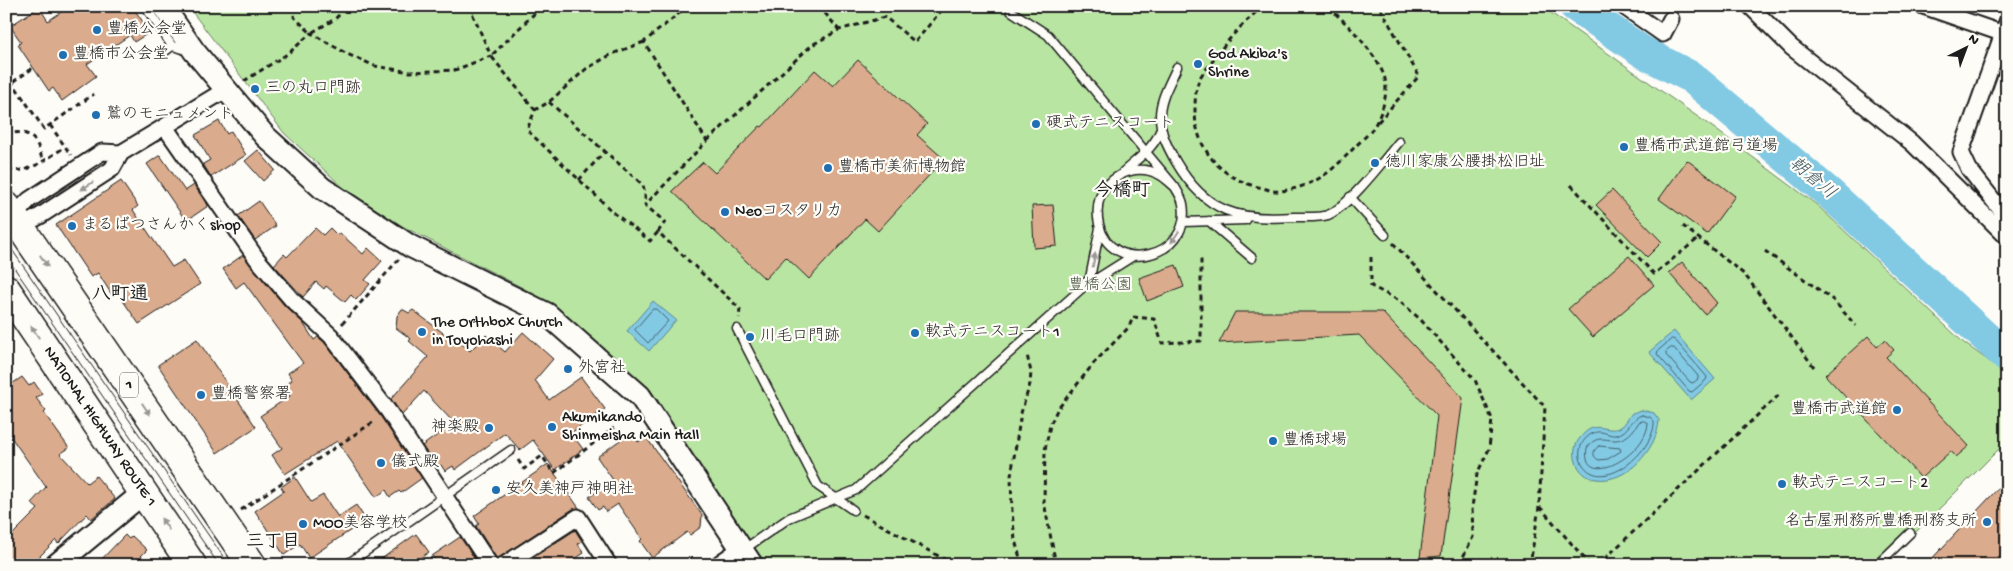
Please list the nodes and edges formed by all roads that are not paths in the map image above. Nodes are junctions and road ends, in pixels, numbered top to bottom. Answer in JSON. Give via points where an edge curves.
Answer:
{"nodes":[{"id":1,"x":145,"y":6,"type":"edge"},
{"id":2,"x":163,"y":6,"type":"edge"},
{"id":3,"x":1623,"y":6,"type":"edge"},
{"id":4,"x":1750,"y":6,"type":"edge"},
{"id":5,"x":1923,"y":6,"type":"edge"},
{"id":6,"x":1011,"y":11,"type":"dead end"},
{"id":7,"x":1671,"y":20,"type":"dead end"},
{"id":8,"x":2005,"y":30,"type":"edge"},
{"id":9,"x":172,"y":46,"type":"junction"},
{"id":10,"x":164,"y":52,"type":"dead end"},
{"id":11,"x":194,"y":52,"type":"junction"},
{"id":12,"x":1177,"y":67,"type":"dead end"},
{"id":13,"x":234,"y":86,"type":"junction"},
{"id":14,"x":165,"y":127,"type":"junction"},
{"id":15,"x":1161,"y":128,"type":"junction"},
{"id":16,"x":1400,"y":142,"type":"dead end"},
{"id":17,"x":1146,"y":151,"type":"junction"},
{"id":18,"x":1119,"y":175,"type":"junction"},
{"id":19,"x":1175,"y":187,"type":"junction"},
{"id":20,"x":1350,"y":197,"type":"junction"},
{"id":21,"x":2007,"y":218,"type":"edge"},
{"id":22,"x":1264,"y":219,"type":"junction"},
{"id":23,"x":1209,"y":221,"type":"junction"},
{"id":24,"x":10,"y":222,"type":"edge"},
{"id":25,"x":1183,"y":222,"type":"junction"},
{"id":26,"x":1100,"y":228,"type":"junction"},
{"id":27,"x":1385,"y":235,"type":"road end"},
{"id":28,"x":2007,"y":237,"type":"edge"},
{"id":29,"x":1133,"y":256,"type":"junction"},
{"id":30,"x":1252,"y":258,"type":"dead end"},
{"id":31,"x":6,"y":289,"type":"edge"},
{"id":32,"x":1081,"y":289,"type":"junction"},
{"id":33,"x":737,"y":329,"type":"road end"},
{"id":34,"x":511,"y":450,"type":"road end"},
{"id":35,"x":143,"y":493,"type":"junction"},
{"id":36,"x":445,"y":496,"type":"junction"},
{"id":37,"x":834,"y":498,"type":"junction"},
{"id":38,"x":853,"y":510,"type":"road end"},
{"id":39,"x":1910,"y":533,"type":"dead end"},
{"id":40,"x":747,"y":558,"type":"edge"},
{"id":41,"x":56,"y":565,"type":"edge"},
{"id":42,"x":192,"y":565,"type":"edge"},
{"id":43,"x":252,"y":565,"type":"edge"},
{"id":44,"x":346,"y":565,"type":"edge"},
{"id":45,"x":490,"y":565,"type":"edge"},
{"id":46,"x":504,"y":565,"type":"edge"},
{"id":47,"x":609,"y":565,"type":"edge"},
{"id":48,"x":722,"y":565,"type":"edge"},
{"id":49,"x":1877,"y":565,"type":"edge"}],
"edges":[{"from":1,"to":9,"type":"lane"},
{"from":2,"to":11,"type":"street"},
{"from":3,"to":7,"type":"street","via":[[1663,34]]},
{"from":4,"to":28,"type":"street","via":[[1791,47],[1912,143]]},
{"from":5,"to":8,"type":"street"},
{"from":6,"to":17,"type":"lane","via":[[1048,35]]},
{"from":8,"to":21,"type":"street","via":[[1961,152],[1969,169]]},
{"from":9,"to":10,"type":"lane"},
{"from":9,"to":11,"type":"lane"},
{"from":11,"to":13,"type":"street"},
{"from":12,"to":15,"type":"lane","via":[[1162,101]]},
{"from":13,"to":14,"type":"street"},
{"from":13,"to":40,"type":"street","via":[[265,136],[322,188],[410,246],[547,314],[640,396]]},
{"from":14,"to":24,"type":"street","via":[[122,153],[102,152],[29,200]]},
{"from":14,"to":36,"type":"street","via":[[257,258],[292,300],[331,336]]},
{"from":15,"to":17,"type":"lane"},
{"from":15,"to":22,"type":"lane","via":[[1182,173],[1200,194],[1224,210]]},
{"from":16,"to":20,"type":"lane"},
{"from":17,"to":18,"type":"lane"},
{"from":17,"to":19,"type":"lane"},
{"from":18,"to":19,"type":"lane","via":[[1149,170],[1164,176]]},
{"from":18,"to":26,"type":"lane","via":[[1107,185],[1100,198],[1097,213]]},
{"from":19,"to":25,"type":"lane","via":[[1183,203]]},
{"from":20,"to":22,"type":"lane","via":[[1328,215]]},
{"from":20,"to":27,"type":"lane"},
{"from":22,"to":23,"type":"lane"},
{"from":23,"to":25,"type":"lane"},
{"from":23,"to":30,"type":"lane"},
{"from":24,"to":43,"type":"highway","number":"1","one_way":true},
{"from":25,"to":29,"type":"lane","one_way":true,"via":[[1176,238],[1162,251],[1148,256]]},
{"from":26,"to":29,"type":"lane","via":[[1119,251]]},
{"from":32,"to":26,"type":"lane","one_way":true,"via":[[1090,278]]},
{"from":29,"to":32,"type":"lane"},
{"from":35,"to":31,"type":"highway","name":"NATIONAL HIGHWAY ROUTE 1","one_way":true},
{"from":32,"to":37,"type":"lane","via":[[856,490]]},
{"from":33,"to":37,"type":"lane","via":[[818,486]]},
{"from":34,"to":36,"type":"lane"},
{"from":35,"to":41,"type":"street"},
{"from":42,"to":35,"type":"highway","name":"NATIONAL HIGHWAY ROUTE 1","one_way":true},
{"from":36,"to":44,"type":"lane"},
{"from":36,"to":45,"type":"street"},
{"from":37,"to":38,"type":"lane"},
{"from":37,"to":40,"type":"lane","via":[[789,518]]},
{"from":39,"to":49,"type":"lane"},
{"from":40,"to":48,"type":"street"},
{"from":46,"to":47,"type":"street","via":[[578,518]]}]}
